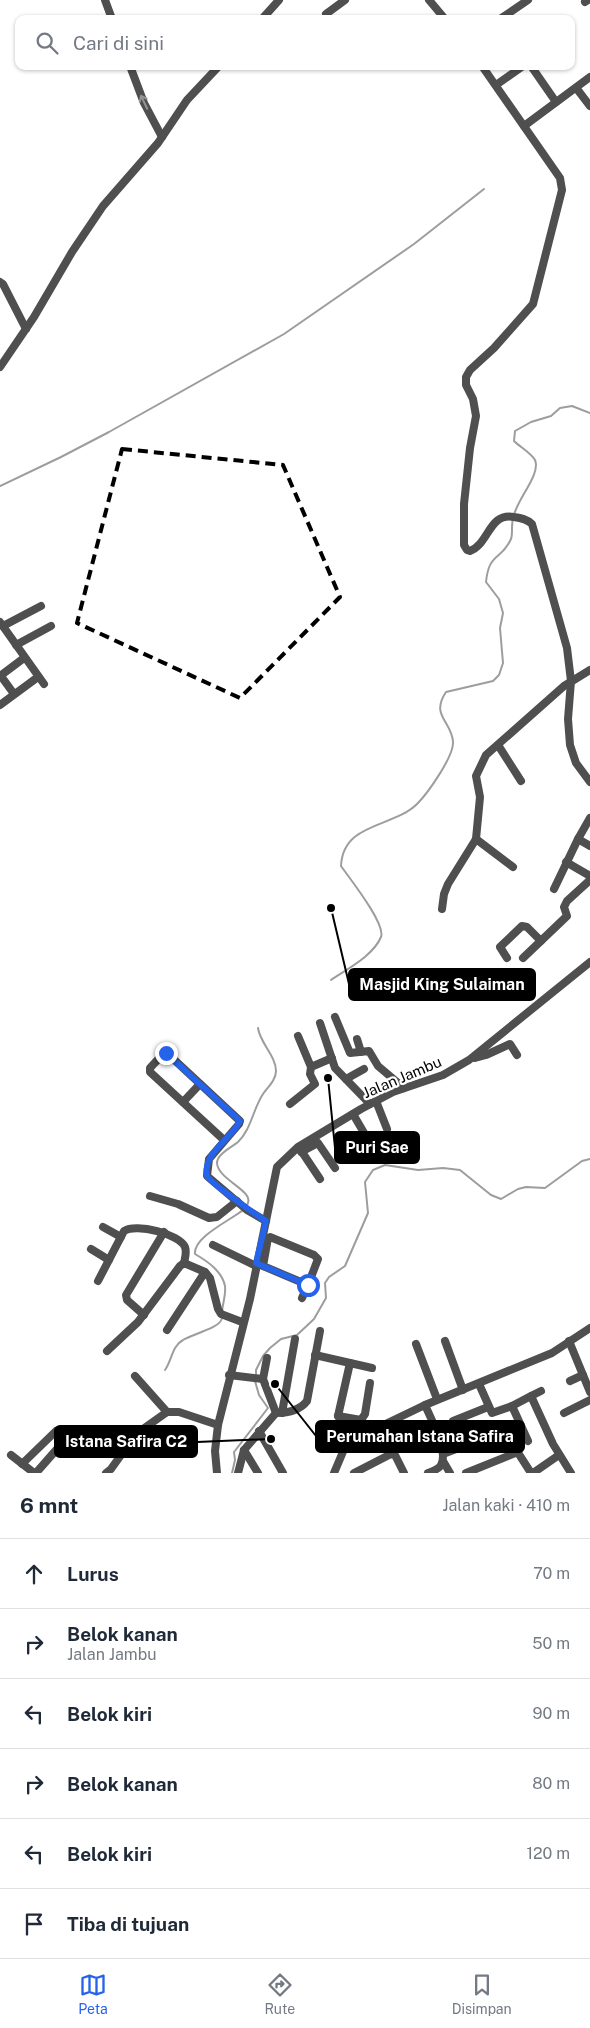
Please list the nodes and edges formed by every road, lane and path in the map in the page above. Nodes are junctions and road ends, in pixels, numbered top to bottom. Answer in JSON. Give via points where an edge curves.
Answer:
{"nodes":[{"id":1,"x":105,"y":0,"type":"edge"},
{"id":2,"x":279,"y":0,"type":"edge"},
{"id":3,"x":345,"y":0,"type":"edge"},
{"id":4,"x":429,"y":0,"type":"edge"},
{"id":5,"x":528,"y":0,"type":"edge"},
{"id":6,"x":326,"y":14,"type":"dead end"},
{"id":7,"x":111,"y":15,"type":"edge"},
{"id":8,"x":266,"y":15,"type":"edge"},
{"id":9,"x":441,"y":15,"type":"edge"},
{"id":10,"x":506,"y":15,"type":"edge"},
{"id":11,"x":132,"y":70,"type":"edge"},
{"id":12,"x":215,"y":70,"type":"edge"},
{"id":13,"x":485,"y":70,"type":"edge"},
{"id":14,"x":517,"y":70,"type":"edge"},
{"id":15,"x":534,"y":70,"type":"edge"},
{"id":16,"x":590,"y":77,"type":"edge"},
{"id":17,"x":496,"y":85,"type":"junction"},
{"id":18,"x":577,"y":89,"type":"junction"},
{"id":19,"x":556,"y":102,"type":"junction"},
{"id":20,"x":590,"y":106,"type":"edge"},
{"id":21,"x":524,"y":126,"type":"junction"},
{"id":22,"x":162,"y":137,"type":"junction"},
{"id":23,"x":0,"y":282,"type":"edge"},
{"id":24,"x":26,"y":329,"type":"junction"},
{"id":25,"x":0,"y":368,"type":"edge"},
{"id":26,"x":41,"y":606,"type":"dead end"},
{"id":27,"x":1,"y":624,"type":"edge"},
{"id":28,"x":52,"y":626,"type":"dead end"},
{"id":29,"x":16,"y":645,"type":"junction"},
{"id":30,"x":24,"y":658,"type":"junction"},
{"id":31,"x":590,"y":670,"type":"edge"},
{"id":32,"x":0,"y":676,"type":"edge"},
{"id":33,"x":38,"y":677,"type":"junction"},
{"id":34,"x":571,"y":681,"type":"junction"},
{"id":35,"x":44,"y":684,"type":"dead end"},
{"id":36,"x":14,"y":694,"type":"junction"},
{"id":37,"x":0,"y":705,"type":"edge"},
{"id":38,"x":498,"y":745,"type":"junction"},
{"id":39,"x":521,"y":780,"type":"dead end"},
{"id":40,"x":590,"y":782,"type":"edge"},
{"id":41,"x":590,"y":818,"type":"edge"},
{"id":42,"x":476,"y":838,"type":"junction"},
{"id":43,"x":578,"y":839,"type":"junction"},
{"id":44,"x":590,"y":846,"type":"edge"},
{"id":45,"x":566,"y":862,"type":"junction"},
{"id":46,"x":513,"y":867,"type":"dead end"},
{"id":47,"x":590,"y":876,"type":"edge"},
{"id":48,"x":590,"y":880,"type":"edge"},
{"id":49,"x":554,"y":889,"type":"dead end"},
{"id":50,"x":442,"y":909,"type":"dead end"},
{"id":51,"x":540,"y":942,"type":"junction"},
{"id":52,"x":507,"y":958,"type":"dead end"},
{"id":53,"x":523,"y":958,"type":"dead end"},
{"id":54,"x":590,"y":962,"type":"edge"},
{"id":55,"x":335,"y":1017,"type":"dead end"},
{"id":56,"x":320,"y":1023,"type":"dead end"},
{"id":57,"x":506,"y":1031,"type":"junction"},
{"id":58,"x":298,"y":1036,"type":"dead end"},
{"id":59,"x":357,"y":1039,"type":"dead end"},
{"id":60,"x":503,"y":1046,"type":"junction"},
{"id":61,"x":361,"y":1052,"type":"junction"},
{"id":62,"x":517,"y":1055,"type":"dead end"},
{"id":63,"x":332,"y":1058,"type":"junction"},
{"id":64,"x":469,"y":1060,"type":"junction"},
{"id":65,"x":311,"y":1067,"type":"junction"},
{"id":66,"x":364,"y":1069,"type":"dead end"},
{"id":67,"x":346,"y":1079,"type":"junction"},
{"id":68,"x":200,"y":1084,"type":"junction"},
{"id":69,"x":404,"y":1088,"type":"junction"},
{"id":70,"x":183,"y":1102,"type":"junction"},
{"id":71,"x":373,"y":1103,"type":"junction"},
{"id":72,"x":290,"y":1104,"type":"dead end"},
{"id":73,"x":353,"y":1114,"type":"junction"},
{"id":74,"x":387,"y":1128,"type":"dead end"},
{"id":75,"x":367,"y":1138,"type":"dead end"},
{"id":76,"x":224,"y":1140,"type":"junction"},
{"id":77,"x":300,"y":1150,"type":"junction"},
{"id":78,"x":335,"y":1168,"type":"dead end"},
{"id":79,"x":320,"y":1179,"type":"dead end"},
{"id":80,"x":150,"y":1196,"type":"dead end"},
{"id":81,"x":242,"y":1205,"type":"junction"},
{"id":82,"x":266,"y":1221,"type":"junction"},
{"id":83,"x":103,"y":1227,"type":"dead end"},
{"id":84,"x":164,"y":1232,"type":"junction"},
{"id":85,"x":121,"y":1238,"type":"junction"},
{"id":86,"x":212,"y":1245,"type":"dead end"},
{"id":87,"x":91,"y":1249,"type":"dead end"},
{"id":88,"x":109,"y":1260,"type":"junction"},
{"id":89,"x":184,"y":1263,"type":"junction"},
{"id":90,"x":258,"y":1265,"type":"junction"},
{"id":91,"x":205,"y":1272,"type":"junction"},
{"id":92,"x":98,"y":1281,"type":"dead end"},
{"id":93,"x":308,"y":1285,"type":"junction"},
{"id":94,"x":302,"y":1298,"type":"dead end"},
{"id":95,"x":144,"y":1315,"type":"junction"},
{"id":96,"x":242,"y":1322,"type":"junction"},
{"id":97,"x":167,"y":1330,"type":"dead end"},
{"id":98,"x":589,"y":1330,"type":"edge"},
{"id":99,"x":320,"y":1331,"type":"dead end"},
{"id":100,"x":295,"y":1340,"type":"dead end"},
{"id":101,"x":445,"y":1341,"type":"dead end"},
{"id":102,"x":569,"y":1341,"type":"junction"},
{"id":103,"x":416,"y":1344,"type":"dead end"},
{"id":104,"x":107,"y":1351,"type":"dead end"},
{"id":105,"x":315,"y":1355,"type":"junction"},
{"id":106,"x":266,"y":1358,"type":"dead end"},
{"id":107,"x":350,"y":1363,"type":"junction"},
{"id":108,"x":372,"y":1368,"type":"dead end"},
{"id":109,"x":583,"y":1375,"type":"junction"},
{"id":110,"x":135,"y":1376,"type":"dead end"},
{"id":111,"x":229,"y":1376,"type":"junction"},
{"id":112,"x":258,"y":1379,"type":"junction"},
{"id":113,"x":570,"y":1381,"type":"dead end"},
{"id":114,"x":370,"y":1383,"type":"dead end"},
{"id":115,"x":479,"y":1384,"type":"junction"},
{"id":116,"x":462,"y":1390,"type":"junction"},
{"id":117,"x":541,"y":1391,"type":"dead end"},
{"id":118,"x":590,"y":1392,"type":"edge"},
{"id":119,"x":531,"y":1396,"type":"junction"},
{"id":120,"x":437,"y":1399,"type":"junction"},
{"id":121,"x":590,"y":1400,"type":"edge"},
{"id":122,"x":425,"y":1405,"type":"junction"},
{"id":123,"x":512,"y":1406,"type":"junction"},
{"id":124,"x":488,"y":1407,"type":"junction"},
{"id":125,"x":167,"y":1412,"type":"junction"},
{"id":126,"x":564,"y":1412,"type":"dead end"},
{"id":127,"x":279,"y":1413,"type":"junction"},
{"id":128,"x":338,"y":1416,"type":"junction"},
{"id":129,"x":453,"y":1421,"type":"dead end"},
{"id":130,"x":218,"y":1424,"type":"junction"},
{"id":131,"x":56,"y":1431,"type":"dead end"},
{"id":132,"x":259,"y":1432,"type":"junction"},
{"id":133,"x":350,"y":1436,"type":"dead end"},
{"id":134,"x":528,"y":1441,"type":"dead end"},
{"id":135,"x":57,"y":1449,"type":"dead end"},
{"id":136,"x":244,"y":1450,"type":"junction"},
{"id":137,"x":518,"y":1452,"type":"junction"},
{"id":138,"x":12,"y":1455,"type":"dead end"},
{"id":139,"x":559,"y":1455,"type":"junction"},
{"id":140,"x":22,"y":1464,"type":"junction"},
{"id":141,"x":442,"y":1464,"type":"edge"},
{"id":142,"x":35,"y":1473,"type":"edge"},
{"id":143,"x":106,"y":1473,"type":"edge"},
{"id":144,"x":217,"y":1473,"type":"edge"},
{"id":145,"x":238,"y":1473,"type":"edge"},
{"id":146,"x":258,"y":1473,"type":"edge"},
{"id":147,"x":283,"y":1473,"type":"edge"},
{"id":148,"x":334,"y":1473,"type":"edge"},
{"id":149,"x":354,"y":1473,"type":"edge"},
{"id":150,"x":404,"y":1473,"type":"edge"},
{"id":151,"x":428,"y":1473,"type":"edge"},
{"id":152,"x":450,"y":1473,"type":"edge"},
{"id":153,"x":466,"y":1473,"type":"edge"},
{"id":154,"x":532,"y":1473,"type":"edge"},
{"id":155,"x":571,"y":1473,"type":"edge"}],
"edges":[{"from":1,"to":7,"type":"street"},
{"from":2,"to":8,"type":"street"},
{"from":3,"to":6,"type":"street"},
{"from":4,"to":9,"type":"street"},
{"from":5,"to":10,"type":"street"},
{"from":22,"to":11,"type":"street","one_way":true},
{"from":12,"to":22,"type":"street","via":[[187,100]]},
{"from":13,"to":17,"type":"street"},
{"from":14,"to":17,"type":"street"},
{"from":15,"to":19,"type":"street"},
{"from":16,"to":18,"type":"street"},
{"from":17,"to":21,"type":"street"},
{"from":18,"to":19,"type":"street"},
{"from":18,"to":20,"type":"street"},
{"from":19,"to":21,"type":"street"},
{"from":21,"to":34,"type":"street","via":[[560,178],[562,190],[533,304],[466,377],[476,416],[464,504],[463,538],[470,551],[476,548],[498,519],[507,516],[529,520],[566,639]]},
{"from":22,"to":24,"type":"street","via":[[103,206]]},
{"from":23,"to":24,"type":"street"},
{"from":24,"to":25,"type":"street"},
{"from":26,"to":27,"type":"street"},
{"from":27,"to":29,"type":"street"},
{"from":28,"to":29,"type":"street"},
{"from":29,"to":30,"type":"street"},
{"from":30,"to":32,"type":"street"},
{"from":30,"to":33,"type":"street"},
{"from":31,"to":34,"type":"street"},
{"from":32,"to":36,"type":"street"},
{"from":33,"to":35,"type":"street"},
{"from":33,"to":36,"type":"street"},
{"from":34,"to":38,"type":"street"},
{"from":34,"to":40,"type":"street","via":[[570,745],[576,763]]},
{"from":36,"to":37,"type":"street"},
{"from":38,"to":39,"type":"street"},
{"from":38,"to":42,"type":"street","via":[[486,755],[476,776],[480,797]]},
{"from":41,"to":43,"type":"street"},
{"from":42,"to":46,"type":"street"},
{"from":42,"to":50,"type":"street","via":[[448,884]]},
{"from":43,"to":44,"type":"street"},
{"from":43,"to":45,"type":"street"},
{"from":45,"to":47,"type":"street"},
{"from":45,"to":49,"type":"street"},
{"from":48,"to":51,"type":"street","via":[[567,901],[564,907],[567,916]]},
{"from":51,"to":52,"type":"street","via":[[522,926],[500,947]]},
{"from":51,"to":53,"type":"street"},
{"from":54,"to":57,"type":"street","name":"Jalan Jambu"},
{"from":55,"to":61,"type":"street","via":[[350,1053]]},
{"from":56,"to":63,"type":"street"},
{"from":57,"to":60,"type":"street"},
{"from":57,"to":64,"type":"street","name":"Jalan Jambu"},
{"from":58,"to":65,"type":"street"},
{"from":59,"to":61,"type":"street"},
{"from":60,"to":62,"type":"street","via":[[510,1044]]},
{"from":60,"to":64,"type":"street"},
{"from":61,"to":69,"type":"street","via":[[369,1051],[378,1066]]},
{"from":63,"to":65,"type":"street"},
{"from":63,"to":67,"type":"street","via":[[335,1068]]},
{"from":64,"to":69,"type":"street","name":"Jalan Jambu","via":[[438,1077]]},
{"from":65,"to":72,"type":"street","via":[[314,1084]]},
{"from":66,"to":67,"type":"street"},
{"from":67,"to":71,"type":"street"},
{"from":68,"to":70,"type":"street"},
{"from":68,"to":70,"type":"street","via":[[166,1053],[150,1068],[150,1072]]},
{"from":68,"to":76,"type":"street","via":[[240,1121]]},
{"from":69,"to":71,"type":"street","name":"Jalan Jambu"},
{"from":70,"to":76,"type":"street"},
{"from":71,"to":73,"type":"street","name":"Jalan Jambu"},
{"from":71,"to":74,"type":"street"},
{"from":73,"to":75,"type":"street"},
{"from":73,"to":77,"type":"street","name":"Jalan Jambu"},
{"from":76,"to":81,"type":"street","via":[[210,1159],[207,1176]]},
{"from":77,"to":78,"type":"street","via":[[318,1143]]},
{"from":77,"to":79,"type":"street"},
{"from":77,"to":82,"type":"street","name":"Jalan Jambu","via":[[277,1167]]},
{"from":80,"to":81,"type":"street","via":[[209,1218]]},
{"from":81,"to":82,"type":"street"},
{"from":82,"to":90,"type":"street","name":"Jalan Jambu"},
{"from":83,"to":85,"type":"street"},
{"from":84,"to":85,"type":"street","via":[[135,1227],[124,1231]]},
{"from":84,"to":89,"type":"street","via":[[185,1246]]},
{"from":84,"to":95,"type":"street","via":[[126,1295],[127,1300]]},
{"from":85,"to":88,"type":"street"},
{"from":86,"to":90,"type":"street"},
{"from":87,"to":88,"type":"street"},
{"from":88,"to":92,"type":"street"},
{"from":89,"to":91,"type":"street"},
{"from":89,"to":95,"type":"street"},
{"from":90,"to":93,"type":"street"},
{"from":90,"to":93,"type":"street","via":[[268,1238],[272,1237],[318,1258]]},
{"from":90,"to":96,"type":"street","name":"Jalan Jambu"},
{"from":91,"to":96,"type":"street","via":[[212,1284],[218,1309]]},
{"from":91,"to":97,"type":"street"},
{"from":93,"to":94,"type":"street"},
{"from":95,"to":104,"type":"street"},
{"from":96,"to":111,"type":"street","name":"Jalan Jambu"},
{"from":98,"to":102,"type":"street"},
{"from":99,"to":105,"type":"street"},
{"from":100,"to":127,"type":"street"},
{"from":101,"to":116,"type":"street"},
{"from":102,"to":109,"type":"street"},
{"from":102,"to":115,"type":"street","via":[[552,1353]]},
{"from":103,"to":120,"type":"street"},
{"from":105,"to":107,"type":"street"},
{"from":105,"to":127,"type":"street","via":[[306,1404]]},
{"from":106,"to":112,"type":"street"},
{"from":107,"to":108,"type":"street"},
{"from":107,"to":128,"type":"street"},
{"from":109,"to":113,"type":"street"},
{"from":109,"to":118,"type":"street"},
{"from":110,"to":125,"type":"street"},
{"from":111,"to":112,"type":"street"},
{"from":111,"to":130,"type":"street","name":"Jalan Jambu"},
{"from":112,"to":127,"type":"street"},
{"from":114,"to":128,"type":"street","via":[[361,1420]]},
{"from":115,"to":116,"type":"street"},
{"from":115,"to":124,"type":"street"},
{"from":116,"to":120,"type":"street"},
{"from":117,"to":119,"type":"street"},
{"from":119,"to":123,"type":"street"},
{"from":119,"to":139,"type":"street"},
{"from":120,"to":122,"type":"street"},
{"from":121,"to":126,"type":"street"},
{"from":122,"to":141,"type":"street","via":[[440,1441]]},
{"from":122,"to":148,"type":"street","via":[[350,1441]]},
{"from":123,"to":124,"type":"street","via":[[494,1413]]},
{"from":123,"to":134,"type":"street"},
{"from":124,"to":129,"type":"street"},
{"from":125,"to":130,"type":"street","via":[[179,1412]]},
{"from":125,"to":143,"type":"street","via":[[136,1434]]},
{"from":127,"to":132,"type":"street"},
{"from":128,"to":133,"type":"street"},
{"from":130,"to":144,"type":"street","name":"Jalan Jambu"},
{"from":131,"to":140,"type":"street"},
{"from":132,"to":136,"type":"street"},
{"from":132,"to":147,"type":"street"},
{"from":135,"to":142,"type":"street"},
{"from":136,"to":145,"type":"street"},
{"from":136,"to":146,"type":"street"},
{"from":137,"to":141,"type":"street","via":[[503,1430]]},
{"from":137,"to":153,"type":"street"},
{"from":137,"to":154,"type":"street"},
{"from":138,"to":140,"type":"street"},
{"from":139,"to":154,"type":"street"},
{"from":139,"to":155,"type":"street"},
{"from":140,"to":142,"type":"street"},
{"from":141,"to":151,"type":"street"},
{"from":141,"to":152,"type":"street"},
{"from":149,"to":150,"type":"street","via":[[392,1454]]}]}
